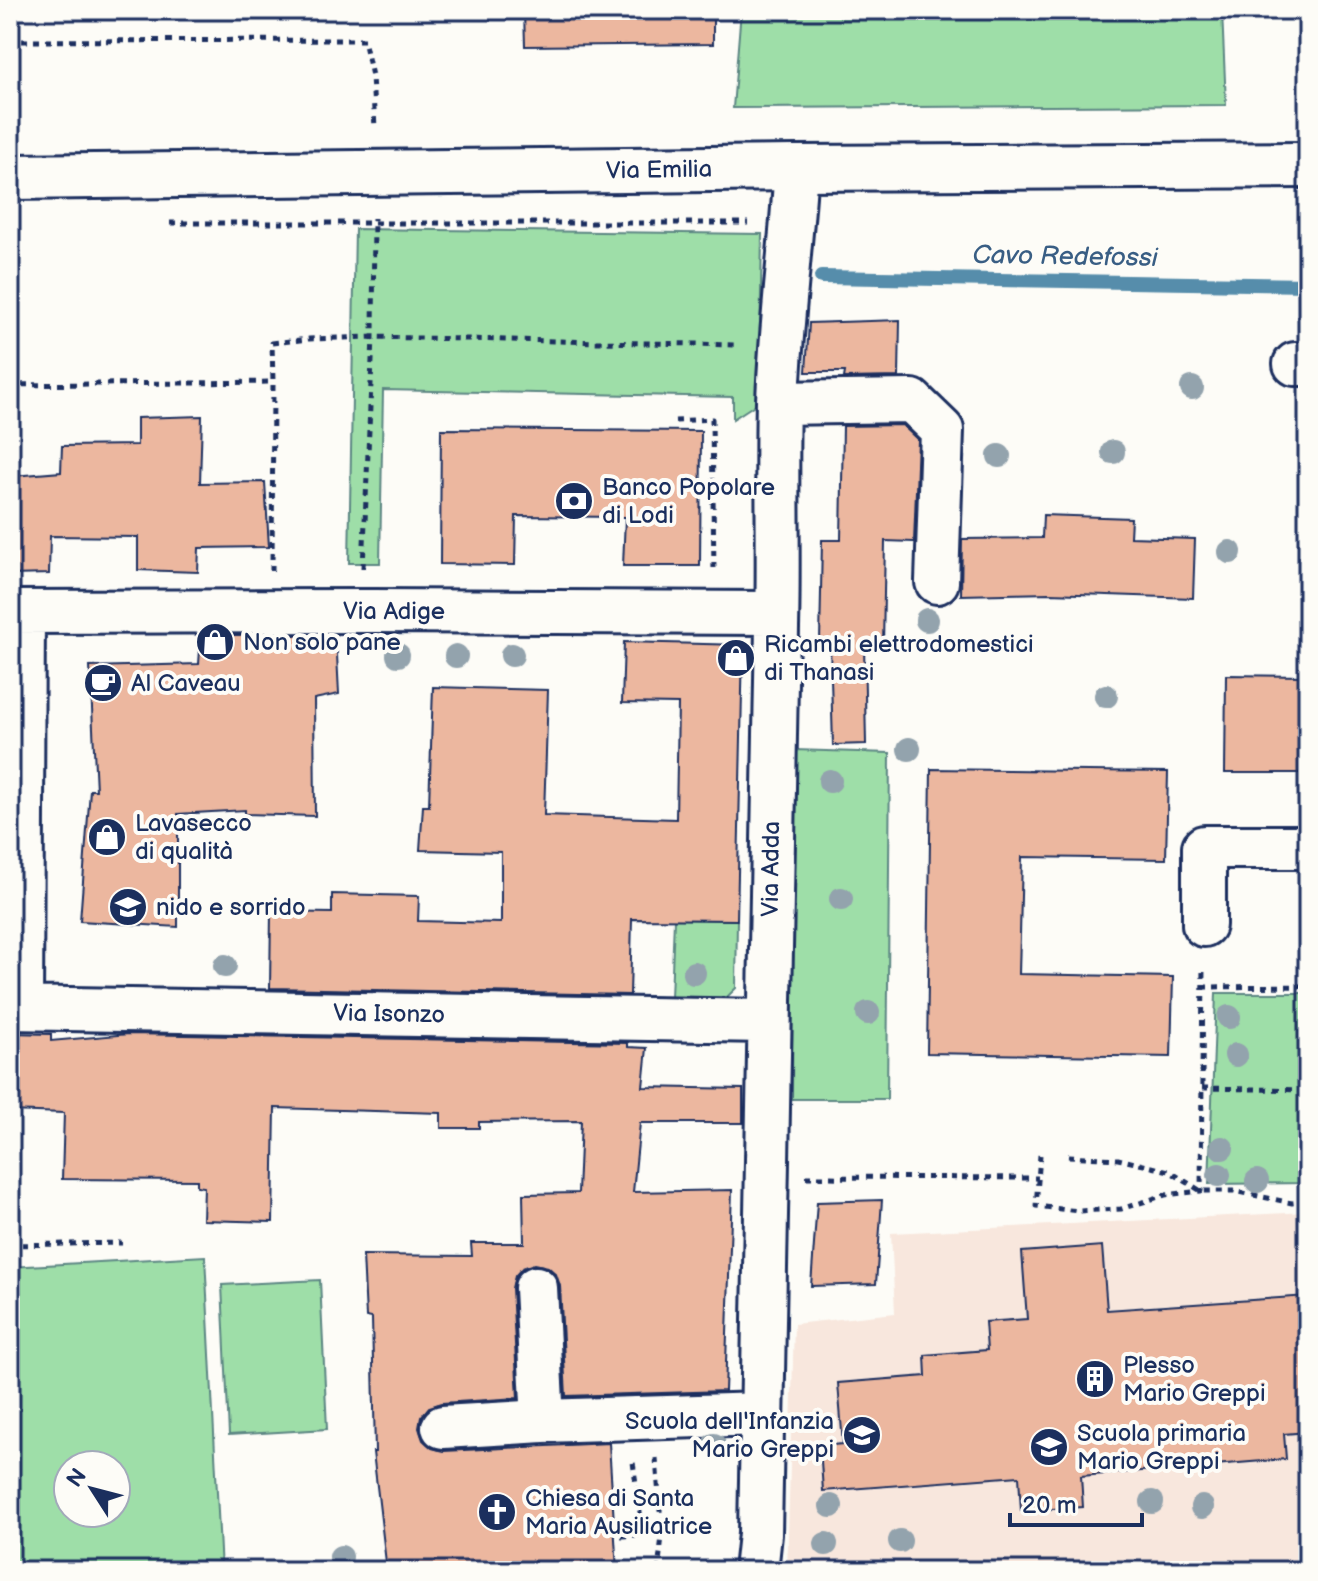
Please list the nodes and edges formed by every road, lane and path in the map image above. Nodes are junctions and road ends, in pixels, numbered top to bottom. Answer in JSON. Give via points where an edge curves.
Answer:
{"nodes":[{"id":1,"x":10,"y":41,"type":"edge"},
{"id":2,"x":1308,"y":165,"type":"edge"},
{"id":3,"x":796,"y":168,"type":"junction"},
{"id":4,"x":375,"y":173,"type":"junction"},
{"id":5,"x":10,"y":177,"type":"edge"},
{"id":6,"x":168,"y":223,"type":"dead end"},
{"id":7,"x":793,"y":224,"type":"junction"},
{"id":8,"x":374,"y":225,"type":"junction"},
{"id":9,"x":373,"y":337,"type":"junction"},
{"id":10,"x":751,"y":345,"type":"dead end"},
{"id":11,"x":273,"y":382,"type":"junction"},
{"id":12,"x":10,"y":385,"type":"edge"},
{"id":13,"x":778,"y":403,"type":"junction"},
{"id":14,"x":675,"y":421,"type":"dead end"},
{"id":15,"x":271,"y":580,"type":"dead end"},
{"id":16,"x":937,"y":582,"type":"dead end"},
{"id":17,"x":714,"y":583,"type":"dead end"},
{"id":18,"x":372,"y":611,"type":"junction"},
{"id":19,"x":17,"y":613,"type":"edge"},
{"id":20,"x":777,"y":613,"type":"junction"},
{"id":21,"x":1308,"y":847,"type":"edge"},
{"id":22,"x":1204,"y":925,"type":"joint"},
{"id":23,"x":1308,"y":986,"type":"edge"},
{"id":24,"x":1202,"y":987,"type":"junction"},
{"id":25,"x":16,"y":1008,"type":"edge"},
{"id":26,"x":768,"y":1021,"type":"junction"},
{"id":27,"x":1202,"y":1088,"type":"junction"},
{"id":28,"x":1308,"y":1090,"type":"edge"},
{"id":29,"x":1040,"y":1155,"type":"dead end"},
{"id":30,"x":1068,"y":1156,"type":"dead end"},
{"id":31,"x":801,"y":1177,"type":"dead end"},
{"id":32,"x":1038,"y":1178,"type":"junction"},
{"id":33,"x":1201,"y":1191,"type":"junction"},
{"id":34,"x":1308,"y":1201,"type":"edge"},
{"id":35,"x":122,"y":1243,"type":"dead end"},
{"id":36,"x":10,"y":1245,"type":"edge"},
{"id":37,"x":536,"y":1288,"type":"dead end"},
{"id":38,"x":761,"y":1414,"type":"junction"},
{"id":39,"x":543,"y":1421,"type":"junction"},
{"id":40,"x":443,"y":1427,"type":"dead end"},
{"id":41,"x":639,"y":1449,"type":"dead end"},
{"id":42,"x":655,"y":1452,"type":"dead end"},
{"id":43,"x":621,"y":1536,"type":"dead end"},
{"id":44,"x":658,"y":1571,"type":"edge"},
{"id":45,"x":756,"y":1571,"type":"edge"}],
"edges":[{"from":1,"to":4,"type":"path","via":[[364,40],[372,76]]},
{"from":2,"to":3,"type":"main road","name":"Via Emilia"},
{"from":3,"to":4,"type":"main road","name":"Via Emilia"},
{"from":3,"to":7,"type":"street","name":"Via Adda"},
{"from":4,"to":5,"type":"main road","name":"Via Emilia"},
{"from":4,"to":8,"type":"path"},
{"from":6,"to":8,"type":"path"},
{"from":7,"to":8,"type":"path"},
{"from":7,"to":13,"type":"street","name":"Via Adda"},
{"from":8,"to":9,"type":"path"},
{"from":9,"to":10,"type":"path"},
{"from":9,"to":11,"type":"path","via":[[272,343]]},
{"from":9,"to":18,"type":"path","via":[[362,577]]},
{"from":11,"to":12,"type":"path"},
{"from":11,"to":15,"type":"path"},
{"from":13,"to":16,"type":"street","via":[[912,401],[942,430]]},
{"from":13,"to":20,"type":"street","name":"Via Adda"},
{"from":14,"to":17,"type":"path","via":[[712,419]]},
{"from":18,"to":19,"type":"street","name":"Via Adige"},
{"from":18,"to":20,"type":"street","name":"Via Adige"},
{"from":19,"to":25,"type":"street"},
{"from":20,"to":26,"type":"street","name":"Via Adda"},
{"from":21,"to":22,"type":"street","via":[[1204,847]]},
{"from":22,"to":24,"type":"path"},
{"from":23,"to":24,"type":"path"},
{"from":24,"to":27,"type":"path"},
{"from":25,"to":26,"type":"street","name":"Via Isonzo"},
{"from":26,"to":38,"type":"street","name":"Via Adda"},
{"from":27,"to":28,"type":"path"},
{"from":27,"to":33,"type":"path"},
{"from":29,"to":32,"type":"path"},
{"from":30,"to":33,"type":"path","via":[[1118,1159],[1169,1171]]},
{"from":31,"to":32,"type":"path"},
{"from":32,"to":33,"type":"path","via":[[1036,1206],[1078,1211],[1121,1209]]},
{"from":33,"to":34,"type":"path"},
{"from":35,"to":36,"type":"path"},
{"from":37,"to":39,"type":"street"},
{"from":38,"to":39,"type":"street"},
{"from":38,"to":45,"type":"street","name":"Via Adda"},
{"from":39,"to":40,"type":"street"},
{"from":41,"to":43,"type":"path","via":[[633,1463],[641,1520],[638,1535]]},
{"from":42,"to":44,"type":"path","via":[[662,1536]]}]}
